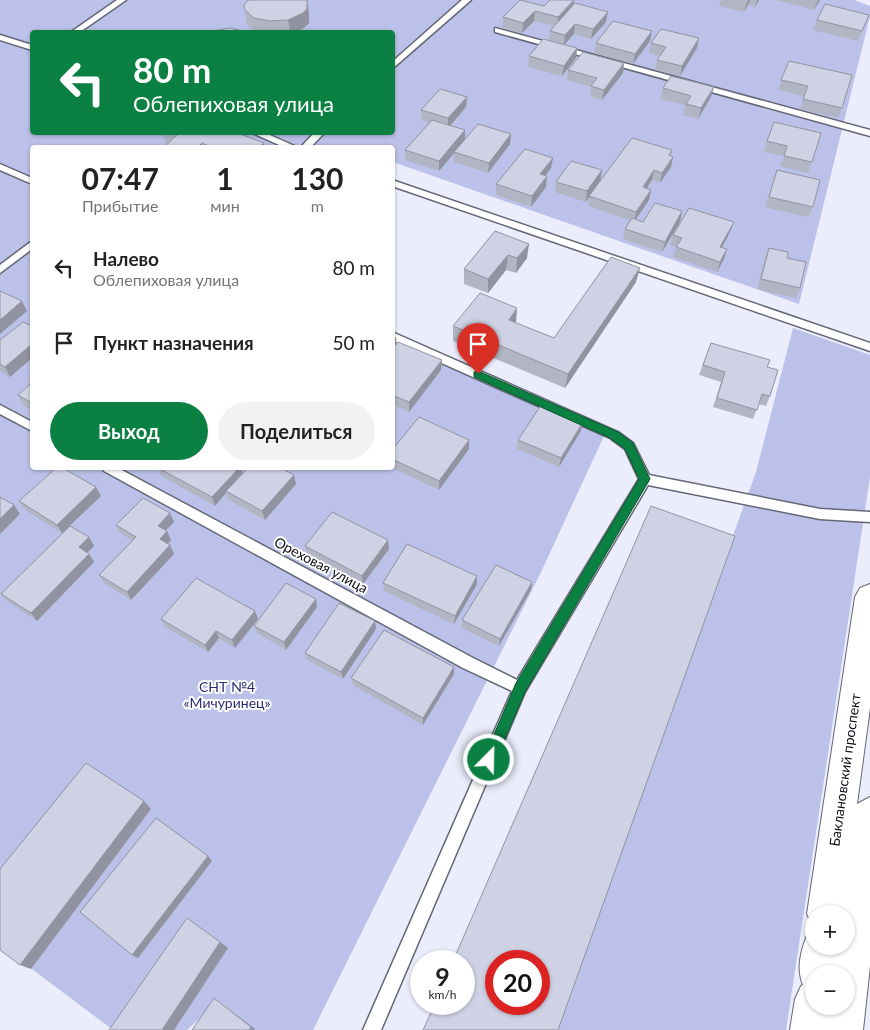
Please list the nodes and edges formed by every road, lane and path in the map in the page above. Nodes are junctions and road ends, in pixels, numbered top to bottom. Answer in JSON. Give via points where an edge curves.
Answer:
{"nodes":[{"id":1,"x":122,"y":0,"type":"edge"},
{"id":2,"x":466,"y":0,"type":"edge"},
{"id":3,"x":78,"y":30,"type":"edge"},
{"id":4,"x":498,"y":30,"type":"dead end"},
{"id":5,"x":0,"y":37,"type":"edge"},
{"id":6,"x":30,"y":47,"type":"edge"},
{"id":7,"x":395,"y":64,"type":"edge"},
{"id":8,"x":870,"y":133,"type":"edge"},
{"id":9,"x":262,"y":135,"type":"edge"},
{"id":10,"x":318,"y":135,"type":"edge"},
{"id":11,"x":287,"y":145,"type":"edge"},
{"id":12,"x":307,"y":145,"type":"edge"},
{"id":13,"x":0,"y":167,"type":"edge"},
{"id":14,"x":30,"y":180,"type":"edge"},
{"id":15,"x":395,"y":184,"type":"edge"},
{"id":16,"x":30,"y":246,"type":"edge"},
{"id":17,"x":0,"y":270,"type":"edge"},
{"id":18,"x":395,"y":337,"type":"edge"},
{"id":19,"x":870,"y":347,"type":"edge"},
{"id":20,"x":0,"y":409,"type":"edge"},
{"id":21,"x":30,"y":426,"type":"edge"},
{"id":22,"x":112,"y":470,"type":"edge"},
{"id":23,"x":645,"y":479,"type":"junction"},
{"id":24,"x":870,"y":517,"type":"edge"},
{"id":25,"x":870,"y":598,"type":"edge"},
{"id":26,"x":520,"y":688,"type":"junction"},
{"id":27,"x":870,"y":814,"type":"edge"},
{"id":28,"x":826,"y":905,"type":"edge"},
{"id":29,"x":811,"y":1015,"type":"edge"},
{"id":30,"x":372,"y":1030,"type":"edge"},
{"id":31,"x":809,"y":1030,"type":"edge"},
{"id":32,"x":844,"y":1030,"type":"edge"}],
"edges":[{"from":1,"to":3,"type":"lane"},
{"from":2,"to":7,"type":"lane"},
{"from":4,"to":8,"type":"lane"},
{"from":5,"to":6,"type":"lane"},
{"from":9,"to":11,"type":"lane"},
{"from":10,"to":12,"type":"lane"},
{"from":13,"to":14,"type":"lane"},
{"from":15,"to":19,"type":"lane"},
{"from":16,"to":17,"type":"lane"},
{"from":18,"to":23,"type":"lane","via":[[614,435],[629,446]]},
{"from":20,"to":21,"type":"lane"},
{"from":22,"to":26,"type":"lane","name":"Ореховая улица"},
{"from":23,"to":24,"type":"lane","via":[[820,514]]},
{"from":23,"to":26,"type":"lane"},
{"from":25,"to":28,"type":"main road","name":"Баклановский проспект"},
{"from":26,"to":30,"type":"lane"},
{"from":27,"to":32,"type":"main road"},
{"from":29,"to":31,"type":"main road"}]}
